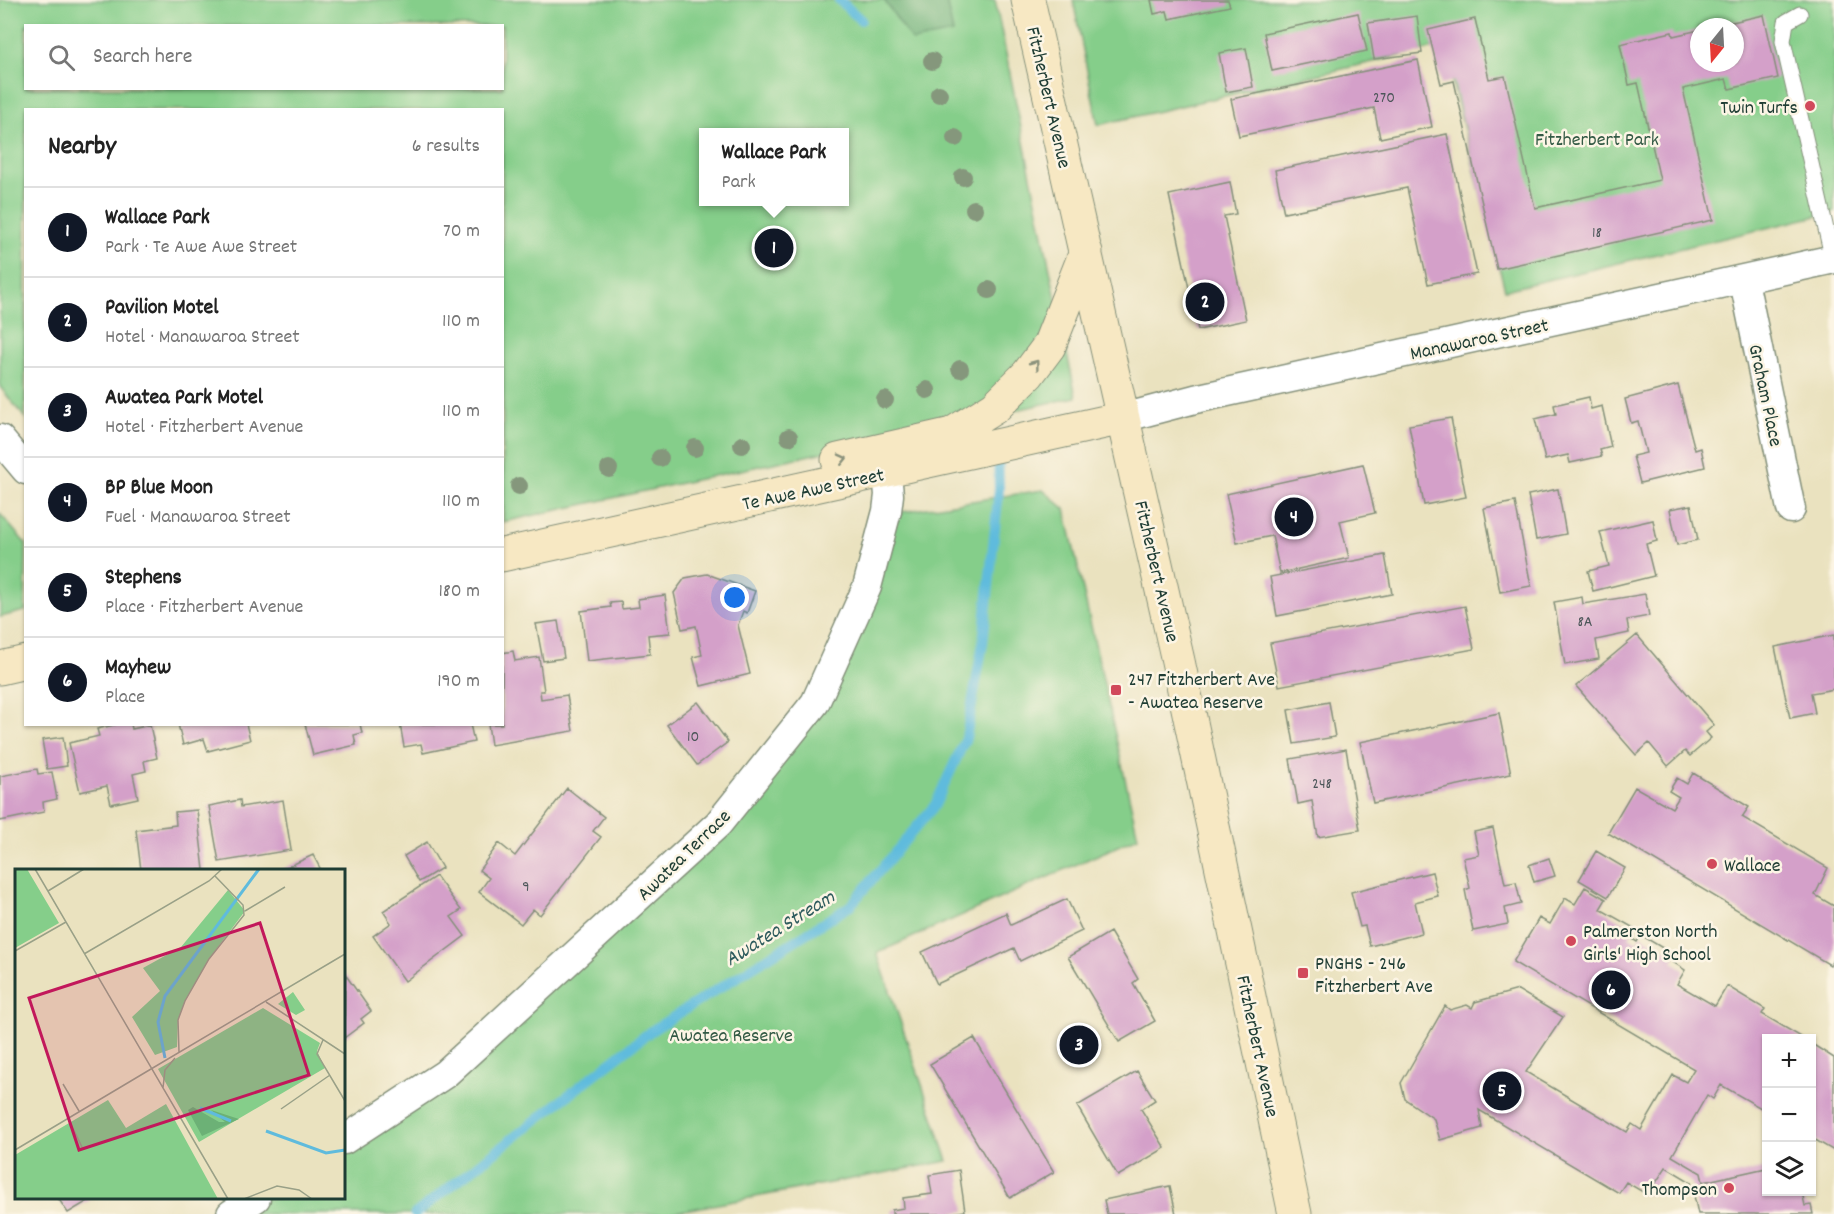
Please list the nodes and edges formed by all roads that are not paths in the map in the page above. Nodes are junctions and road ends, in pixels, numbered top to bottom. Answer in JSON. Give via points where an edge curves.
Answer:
{"nodes":[{"id":1,"x":1028,"y":0,"type":"edge"},
{"id":2,"x":1800,"y":14,"type":"dead end"},
{"id":3,"x":1086,"y":252,"type":"junction"},
{"id":4,"x":1833,"y":260,"type":"edge"},
{"id":5,"x":1744,"y":281,"type":"junction"},
{"id":6,"x":1124,"y":418,"type":"junction"},
{"id":7,"x":0,"y":439,"type":"edge"},
{"id":8,"x":24,"y":468,"type":"edge"},
{"id":9,"x":887,"y":473,"type":"junction"},
{"id":10,"x":731,"y":505,"type":"junction"},
{"id":11,"x":1791,"y":509,"type":"dead end"},
{"id":12,"x":504,"y":555,"type":"edge"},
{"id":13,"x":24,"y":662,"type":"edge"},
{"id":14,"x":0,"y":668,"type":"edge"},
{"id":15,"x":345,"y":1139,"type":"edge"},
{"id":16,"x":253,"y":1199,"type":"edge"},
{"id":17,"x":231,"y":1214,"type":"edge"},
{"id":18,"x":1294,"y":1214,"type":"edge"}],
"edges":[{"from":1,"to":3,"type":"main road","name":"Fitzherbert Avenue"},
{"from":2,"to":4,"type":"lane","via":[[1786,22],[1783,41]]},
{"from":3,"to":6,"type":"main road","name":"Fitzherbert Avenue"},
{"from":10,"to":3,"type":"main road","one_way":true,"via":[[819,465],[952,434],[996,407],[1049,346]]},
{"from":4,"to":5,"type":"street","name":"Manawaroa Street"},
{"from":5,"to":6,"type":"street","name":"Manawaroa Street","via":[[1204,397]]},
{"from":5,"to":11,"type":"street","name":"Graham Place"},
{"from":6,"to":9,"type":"main road","name":"Te Awe Awe Street"},
{"from":6,"to":18,"type":"main road","name":"Fitzherbert Avenue"},
{"from":7,"to":8,"type":"street"},
{"from":9,"to":10,"type":"main road","name":"Te Awe Awe Street"},
{"from":9,"to":15,"type":"street","name":"Awatea Terrace","via":[[890,495],[867,587],[815,703],[718,824],[445,1074]]},
{"from":10,"to":12,"type":"main road","name":"Te Awe Awe Street"},
{"from":13,"to":14,"type":"main road"},
{"from":16,"to":17,"type":"street"}]}
